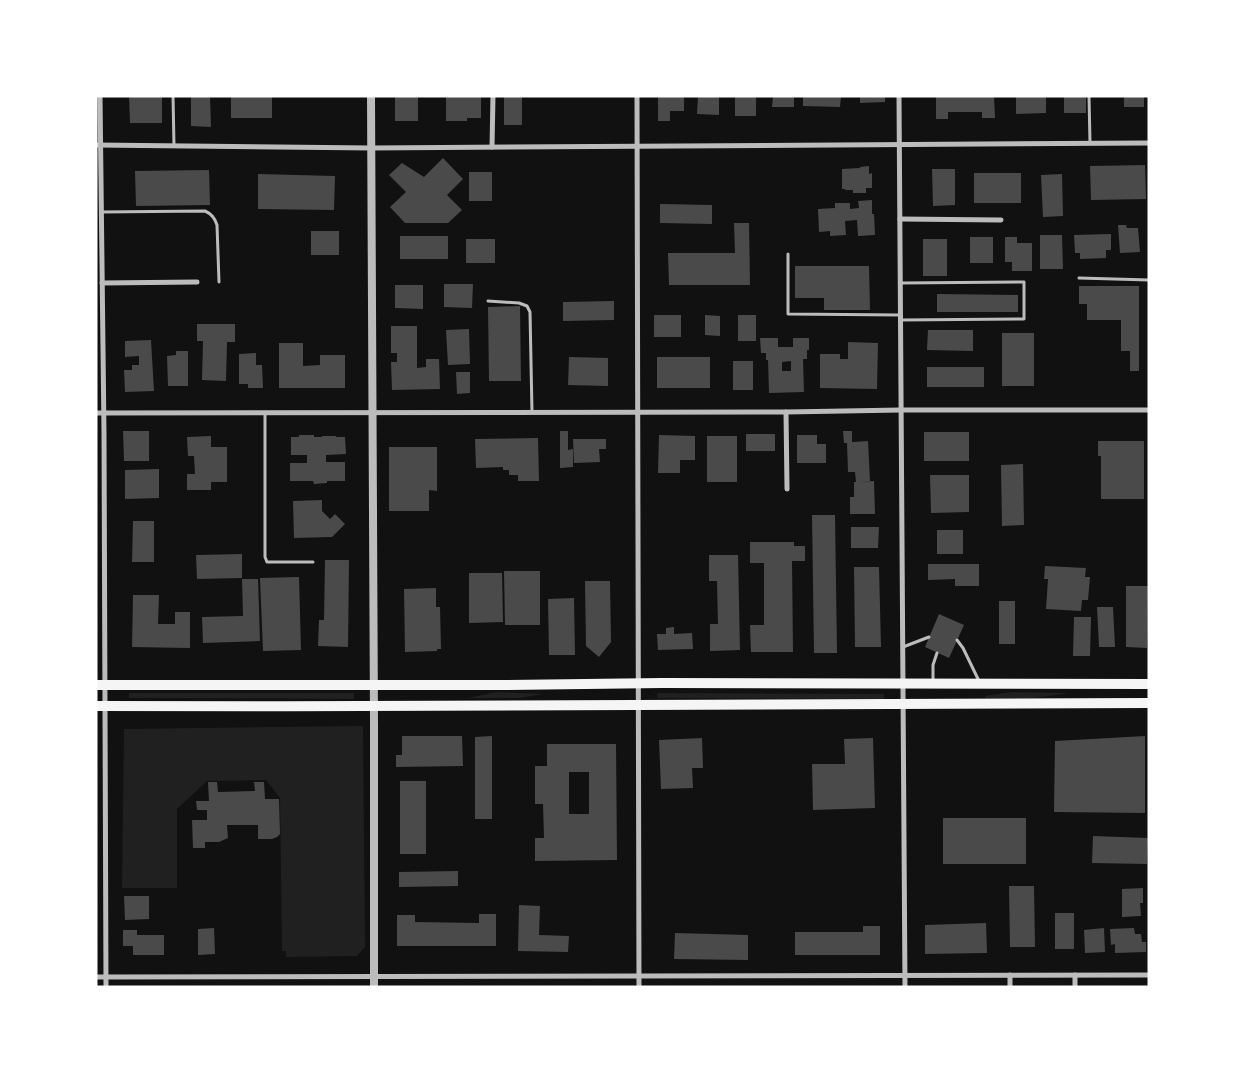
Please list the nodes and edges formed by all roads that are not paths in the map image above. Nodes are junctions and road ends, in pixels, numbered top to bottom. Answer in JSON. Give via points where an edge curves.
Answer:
{"nodes":[{"id":1,"x":100,"y":96,"type":"edge"},
{"id":2,"x":172,"y":96,"type":"edge"},
{"id":3,"x":371,"y":96,"type":"edge"},
{"id":4,"x":493,"y":96,"type":"edge"},
{"id":5,"x":637,"y":96,"type":"edge"},
{"id":6,"x":899,"y":96,"type":"edge"},
{"id":7,"x":1089,"y":96,"type":"edge"},
{"id":8,"x":1090,"y":143,"type":"junction"},
{"id":9,"x":1149,"y":143,"type":"edge"},
{"id":10,"x":900,"y":144,"type":"junction"},
{"id":11,"x":98,"y":145,"type":"edge"},
{"id":12,"x":174,"y":146,"type":"junction"},
{"id":13,"x":637,"y":146,"type":"junction"},
{"id":14,"x":492,"y":147,"type":"junction"},
{"id":15,"x":372,"y":148,"type":"junction"},
{"id":16,"x":101,"y":212,"type":"junction"},
{"id":17,"x":900,"y":219,"type":"junction"},
{"id":18,"x":1001,"y":220,"type":"dead end"},
{"id":19,"x":788,"y":254,"type":"dead end"},
{"id":20,"x":1079,"y":278,"type":"dead end"},
{"id":21,"x":1149,"y":280,"type":"edge"},
{"id":22,"x":197,"y":282,"type":"dead end"},
{"id":23,"x":218,"y":282,"type":"dead end"},
{"id":24,"x":102,"y":283,"type":"junction"},
{"id":25,"x":901,"y":283,"type":"junction"},
{"id":26,"x":488,"y":301,"type":"dead end"},
{"id":27,"x":901,"y":317,"type":"junction"},
{"id":28,"x":901,"y":410,"type":"junction"},
{"id":29,"x":1149,"y":410,"type":"edge"},
{"id":30,"x":532,"y":412,"type":"junction"},
{"id":31,"x":638,"y":412,"type":"junction"},
{"id":32,"x":786,"y":412,"type":"junction"},
{"id":33,"x":96,"y":413,"type":"edge"},
{"id":34,"x":104,"y":413,"type":"junction"},
{"id":35,"x":265,"y":413,"type":"junction"},
{"id":36,"x":373,"y":413,"type":"junction"},
{"id":37,"x":787,"y":489,"type":"dead end"},
{"id":38,"x":313,"y":562,"type":"dead end"},
{"id":39,"x":929,"y":637,"type":"dead end"},
{"id":40,"x":957,"y":640,"type":"dead end"},
{"id":41,"x":903,"y":647,"type":"junction"},
{"id":42,"x":937,"y":653,"type":"dead end"},
{"id":43,"x":638,"y":683,"type":"junction"},
{"id":44,"x":903,"y":684,"type":"junction"},
{"id":45,"x":933,"y":684,"type":"junction"},
{"id":46,"x":980,"y":684,"type":"junction"},
{"id":47,"x":1149,"y":684,"type":"edge"},
{"id":48,"x":101,"y":685,"type":"edge"},
{"id":49,"x":374,"y":685,"type":"junction"},
{"id":50,"x":1149,"y":703,"type":"edge"},
{"id":51,"x":903,"y":704,"type":"junction"},
{"id":52,"x":638,"y":705,"type":"junction"},
{"id":53,"x":101,"y":706,"type":"edge"},
{"id":54,"x":374,"y":707,"type":"junction"},
{"id":55,"x":1010,"y":975,"type":"junction"},
{"id":56,"x":1075,"y":975,"type":"junction"},
{"id":57,"x":1149,"y":975,"type":"edge"},
{"id":58,"x":374,"y":976,"type":"junction"},
{"id":59,"x":639,"y":976,"type":"junction"},
{"id":60,"x":905,"y":976,"type":"junction"},
{"id":61,"x":96,"y":977,"type":"edge"},
{"id":62,"x":106,"y":977,"type":"junction"},
{"id":63,"x":106,"y":987,"type":"edge"},
{"id":64,"x":374,"y":987,"type":"edge"},
{"id":65,"x":640,"y":987,"type":"edge"},
{"id":66,"x":905,"y":987,"type":"edge"},
{"id":67,"x":1010,"y":987,"type":"edge"},
{"id":68,"x":1075,"y":987,"type":"edge"}],
"edges":[{"from":1,"to":11,"type":"street"},
{"from":2,"to":12,"type":"lane"},
{"from":3,"to":15,"type":"street"},
{"from":4,"to":14,"type":"street"},
{"from":5,"to":13,"type":"street"},
{"from":6,"to":10,"type":"street"},
{"from":7,"to":8,"type":"lane"},
{"from":8,"to":9,"type":"street"},
{"from":8,"to":10,"type":"street"},
{"from":10,"to":13,"type":"street"},
{"from":10,"to":17,"type":"street"},
{"from":11,"to":12,"type":"street"},
{"from":11,"to":16,"type":"street"},
{"from":12,"to":15,"type":"street"},
{"from":13,"to":14,"type":"street"},
{"from":13,"to":31,"type":"street"},
{"from":14,"to":15,"type":"street"},
{"from":15,"to":36,"type":"street"},
{"from":16,"to":23,"type":"lane","via":[[205,211],[211,214],[217,225]]},
{"from":16,"to":24,"type":"street"},
{"from":17,"to":18,"type":"street"},
{"from":17,"to":25,"type":"street"},
{"from":19,"to":27,"type":"lane","via":[[788,314]]},
{"from":20,"to":21,"type":"lane"},
{"from":22,"to":24,"type":"street"},
{"from":24,"to":34,"type":"street"},
{"from":25,"to":27,"type":"street"},
{"from":25,"to":27,"type":"lane","via":[[1024,282],[1024,320]]},
{"from":26,"to":30,"type":"lane","via":[[519,303],[527,306],[530,312]]},
{"from":27,"to":28,"type":"street"},
{"from":28,"to":29,"type":"street"},
{"from":28,"to":32,"type":"street"},
{"from":28,"to":41,"type":"street"},
{"from":30,"to":31,"type":"street"},
{"from":30,"to":36,"type":"street"},
{"from":31,"to":32,"type":"street"},
{"from":31,"to":43,"type":"street"},
{"from":32,"to":37,"type":"street"},
{"from":33,"to":34,"type":"street"},
{"from":34,"to":35,"type":"street"},
{"from":34,"to":48,"type":"street"},
{"from":35,"to":36,"type":"street"},
{"from":35,"to":38,"type":"lane","via":[[265,557],[267,562]]},
{"from":36,"to":49,"type":"street"},
{"from":39,"to":41,"type":"lane"},
{"from":40,"to":46,"type":"lane"},
{"from":41,"to":44,"type":"street"},
{"from":42,"to":45,"type":"lane"},
{"from":43,"to":44,"type":"main road"},
{"from":43,"to":49,"type":"main road"},
{"from":43,"to":52,"type":"street"},
{"from":44,"to":45,"type":"main road"},
{"from":44,"to":51,"type":"street"},
{"from":45,"to":46,"type":"main road"},
{"from":46,"to":47,"type":"main road"},
{"from":48,"to":49,"type":"main road"},
{"from":48,"to":53,"type":"street"},
{"from":49,"to":54,"type":"street"},
{"from":50,"to":51,"type":"main road"},
{"from":51,"to":52,"type":"main road"},
{"from":51,"to":60,"type":"street"},
{"from":52,"to":54,"type":"main road"},
{"from":52,"to":59,"type":"street"},
{"from":53,"to":54,"type":"main road"},
{"from":53,"to":62,"type":"street"},
{"from":54,"to":58,"type":"street"},
{"from":55,"to":56,"type":"street"},
{"from":55,"to":60,"type":"street"},
{"from":55,"to":67,"type":"street"},
{"from":56,"to":57,"type":"street"},
{"from":56,"to":68,"type":"street"},
{"from":58,"to":59,"type":"street"},
{"from":58,"to":62,"type":"street"},
{"from":58,"to":64,"type":"street"},
{"from":59,"to":60,"type":"street"},
{"from":59,"to":65,"type":"street"},
{"from":60,"to":66,"type":"street"},
{"from":61,"to":62,"type":"street"},
{"from":62,"to":63,"type":"street"}]}
